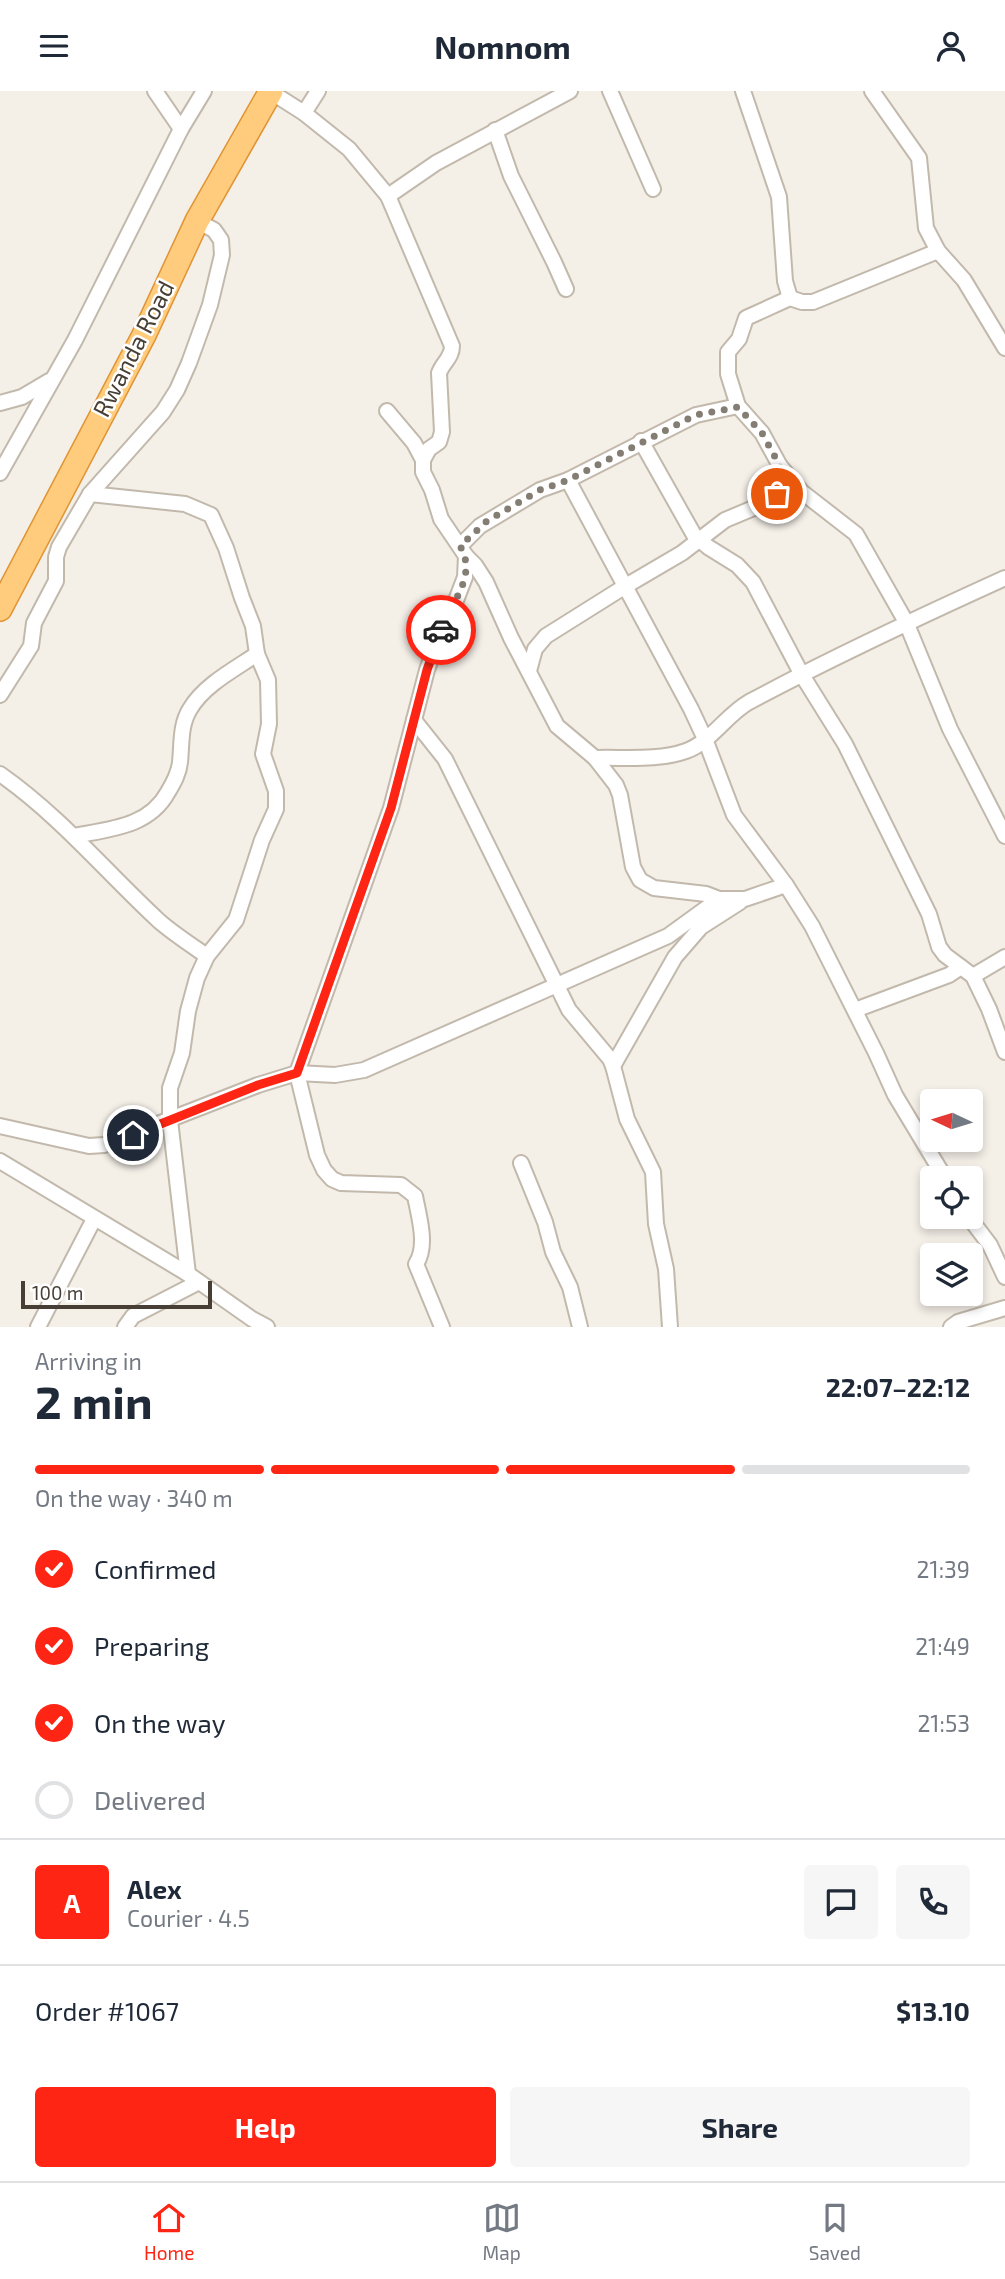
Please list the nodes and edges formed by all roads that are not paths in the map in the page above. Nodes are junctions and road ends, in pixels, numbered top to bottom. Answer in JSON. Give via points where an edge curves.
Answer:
{"nodes":[{"id":1,"x":155,"y":91,"type":"edge"},
{"id":2,"x":204,"y":91,"type":"edge"},
{"id":3,"x":271,"y":91,"type":"edge"},
{"id":4,"x":318,"y":91,"type":"edge"},
{"id":5,"x":570,"y":91,"type":"edge"},
{"id":6,"x":610,"y":91,"type":"edge"},
{"id":7,"x":743,"y":91,"type":"edge"},
{"id":8,"x":872,"y":91,"type":"edge"},
{"id":9,"x":303,"y":113,"type":"junction"},
{"id":10,"x":181,"y":129,"type":"junction"},
{"id":11,"x":495,"y":130,"type":"junction"},
{"id":12,"x":653,"y":189,"type":"dead end"},
{"id":13,"x":388,"y":196,"type":"junction"},
{"id":14,"x":197,"y":221,"type":"junction"},
{"id":15,"x":938,"y":251,"type":"junction"},
{"id":16,"x":566,"y":289,"type":"dead end"},
{"id":17,"x":790,"y":298,"type":"junction"},
{"id":18,"x":1005,"y":348,"type":"edge"},
{"id":19,"x":53,"y":378,"type":"junction"},
{"id":20,"x":0,"y":403,"type":"edge"},
{"id":21,"x":738,"y":407,"type":"junction"},
{"id":22,"x":387,"y":411,"type":"dead end"},
{"id":23,"x":641,"y":441,"type":"junction"},
{"id":24,"x":422,"y":460,"type":"junction"},
{"id":25,"x":780,"y":466,"type":"junction"},
{"id":26,"x":0,"y":473,"type":"edge"},
{"id":27,"x":568,"y":480,"type":"junction"},
{"id":28,"x":90,"y":494,"type":"junction"},
{"id":29,"x":700,"y":540,"type":"junction"},
{"id":30,"x":463,"y":551,"type":"junction"},
{"id":31,"x":1005,"y":578,"type":"edge"},
{"id":32,"x":624,"y":587,"type":"junction"},
{"id":33,"x":0,"y":609,"type":"edge"},
{"id":34,"x":906,"y":622,"type":"junction"},
{"id":35,"x":257,"y":654,"type":"junction"},
{"id":36,"x":529,"y":671,"type":"junction"},
{"id":37,"x":802,"y":675,"type":"junction"},
{"id":38,"x":0,"y":695,"type":"edge"},
{"id":39,"x":414,"y":720,"type":"junction"},
{"id":40,"x":705,"y":739,"type":"junction"},
{"id":41,"x":595,"y":758,"type":"junction"},
{"id":42,"x":0,"y":774,"type":"edge"},
{"id":43,"x":74,"y":836,"type":"junction"},
{"id":44,"x":1005,"y":836,"type":"edge"},
{"id":45,"x":786,"y":884,"type":"junction"},
{"id":46,"x":719,"y":899,"type":"junction"},
{"id":47,"x":745,"y":899,"type":"junction"},
{"id":48,"x":207,"y":956,"type":"junction"},
{"id":49,"x":1005,"y":957,"type":"edge"},
{"id":50,"x":967,"y":972,"type":"junction"},
{"id":51,"x":557,"y":987,"type":"junction"},
{"id":52,"x":855,"y":1010,"type":"junction"},
{"id":53,"x":1005,"y":1052,"type":"edge"},
{"id":54,"x":613,"y":1066,"type":"junction"},
{"id":55,"x":297,"y":1073,"type":"junction"},
{"id":56,"x":170,"y":1120,"type":"junction"},
{"id":57,"x":0,"y":1126,"type":"edge"},
{"id":58,"x":0,"y":1161,"type":"edge"},
{"id":59,"x":521,"y":1163,"type":"dead end"},
{"id":60,"x":938,"y":1166,"type":"edge"},
{"id":61,"x":94,"y":1219,"type":"junction"},
{"id":62,"x":978,"y":1229,"type":"edge"},
{"id":63,"x":1005,"y":1277,"type":"edge"},
{"id":64,"x":193,"y":1278,"type":"junction"},
{"id":65,"x":1005,"y":1308,"type":"edge"},
{"id":66,"x":253,"y":1323,"type":"edge"},
{"id":67,"x":38,"y":1327,"type":"edge"},
{"id":68,"x":125,"y":1327,"type":"edge"},
{"id":69,"x":267,"y":1327,"type":"edge"},
{"id":70,"x":442,"y":1327,"type":"edge"},
{"id":71,"x":580,"y":1327,"type":"edge"},
{"id":72,"x":670,"y":1327,"type":"edge"},
{"id":73,"x":951,"y":1327,"type":"edge"}],
"edges":[{"from":1,"to":10,"type":"street"},
{"from":2,"to":10,"type":"street"},
{"from":3,"to":9,"type":"street"},
{"from":3,"to":14,"type":"highway","name":"Rwanda Road"},
{"from":4,"to":9,"type":"street"},
{"from":5,"to":11,"type":"street"},
{"from":6,"to":12,"type":"street"},
{"from":7,"to":17,"type":"street","via":[[779,197]]},
{"from":8,"to":15,"type":"street","via":[[919,158],[926,228]]},
{"from":9,"to":13,"type":"street","via":[[349,149]]},
{"from":10,"to":19,"type":"street"},
{"from":11,"to":13,"type":"street"},
{"from":11,"to":16,"type":"street","via":[[511,176]]},
{"from":13,"to":24,"type":"street","via":[[452,346],[439,373],[442,432]]},
{"from":14,"to":28,"type":"street","via":[[222,240],[222,255],[192,354],[163,412]]},
{"from":14,"to":33,"type":"highway","name":"Rwanda Road","via":[[144,335]]},
{"from":15,"to":17,"type":"street","via":[[813,302]]},
{"from":15,"to":18,"type":"street","via":[[964,280]]},
{"from":17,"to":21,"type":"street","via":[[746,318],[739,339],[728,352],[727,374]]},
{"from":19,"to":20,"type":"street","via":[[22,397]]},
{"from":19,"to":26,"type":"street"},
{"from":21,"to":23,"type":"street","via":[[696,415]]},
{"from":21,"to":25,"type":"street","via":[[762,433]]},
{"from":22,"to":24,"type":"street"},
{"from":23,"to":27,"type":"street"},
{"from":23,"to":29,"type":"street"},
{"from":24,"to":30,"type":"street","via":[[437,510]]},
{"from":25,"to":29,"type":"street","via":[[775,499],[725,520]]},
{"from":25,"to":34,"type":"street","via":[[802,492],[856,534]]},
{"from":27,"to":30,"type":"street","via":[[540,490],[487,521]]},
{"from":27,"to":32,"type":"street"},
{"from":28,"to":35,"type":"street","via":[[185,504],[211,515],[253,626]]},
{"from":28,"to":38,"type":"street","via":[[57,552],[56,581],[34,623],[32,646]]},
{"from":29,"to":32,"type":"street"},
{"from":29,"to":37,"type":"street","via":[[753,582]]},
{"from":30,"to":36,"type":"street","via":[[486,582]]},
{"from":30,"to":39,"type":"street","via":[[467,565],[461,589],[444,622]]},
{"from":31,"to":34,"type":"street"},
{"from":32,"to":36,"type":"street","via":[[546,636],[535,649]]},
{"from":32,"to":40,"type":"street"},
{"from":34,"to":37,"type":"street"},
{"from":34,"to":44,"type":"street","via":[[950,729]]},
{"from":35,"to":43,"type":"street","via":[[209,688],[190,708],[175,781],[151,813],[138,822]]},
{"from":35,"to":48,"type":"street","via":[[270,686],[264,754],[276,791],[276,809],[261,839],[236,920]]},
{"from":36,"to":41,"type":"street","via":[[557,726]]},
{"from":37,"to":40,"type":"street","via":[[745,704]]},
{"from":37,"to":50,"type":"street","via":[[845,744],[929,914],[939,947]]},
{"from":39,"to":51,"type":"street","via":[[445,759]]},
{"from":39,"to":55,"type":"street","via":[[391,808]]},
{"from":40,"to":41,"type":"street","via":[[676,754]]},
{"from":40,"to":45,"type":"street","via":[[734,815]]},
{"from":41,"to":46,"type":"street","via":[[620,795],[633,867],[640,880],[654,888]]},
{"from":42,"to":43,"type":"street"},
{"from":43,"to":48,"type":"street","via":[[160,922]]},
{"from":45,"to":47,"type":"street"},
{"from":45,"to":52,"type":"street"},
{"from":46,"to":47,"type":"street"},
{"from":46,"to":51,"type":"street","via":[[668,936]]},
{"from":47,"to":54,"type":"street","via":[[701,927],[675,957]]},
{"from":48,"to":56,"type":"street","via":[[192,992],[182,1053],[170,1088]]},
{"from":49,"to":50,"type":"street"},
{"from":50,"to":52,"type":"street"},
{"from":50,"to":53,"type":"street","via":[[989,1009]]},
{"from":51,"to":54,"type":"street","via":[[575,1019]]},
{"from":51,"to":55,"type":"street","via":[[364,1070],[335,1075]]},
{"from":52,"to":60,"type":"street","via":[[895,1095]]},
{"from":54,"to":72,"type":"street","via":[[622,1105],[653,1172]]},
{"from":55,"to":56,"type":"street"},
{"from":55,"to":70,"type":"street","via":[[317,1155],[332,1179],[401,1185],[415,1196],[421,1230],[421,1256],[416,1264]]},
{"from":56,"to":57,"type":"street","via":[[104,1145],[89,1146]]},
{"from":56,"to":64,"type":"street"},
{"from":58,"to":61,"type":"street"},
{"from":59,"to":71,"type":"street","via":[[567,1278]]},
{"from":61,"to":64,"type":"street"},
{"from":61,"to":67,"type":"street"},
{"from":62,"to":63,"type":"street"},
{"from":64,"to":66,"type":"street"},
{"from":64,"to":68,"type":"street","via":[[133,1316]]},
{"from":65,"to":73,"type":"street"},
{"from":66,"to":69,"type":"street"}]}
